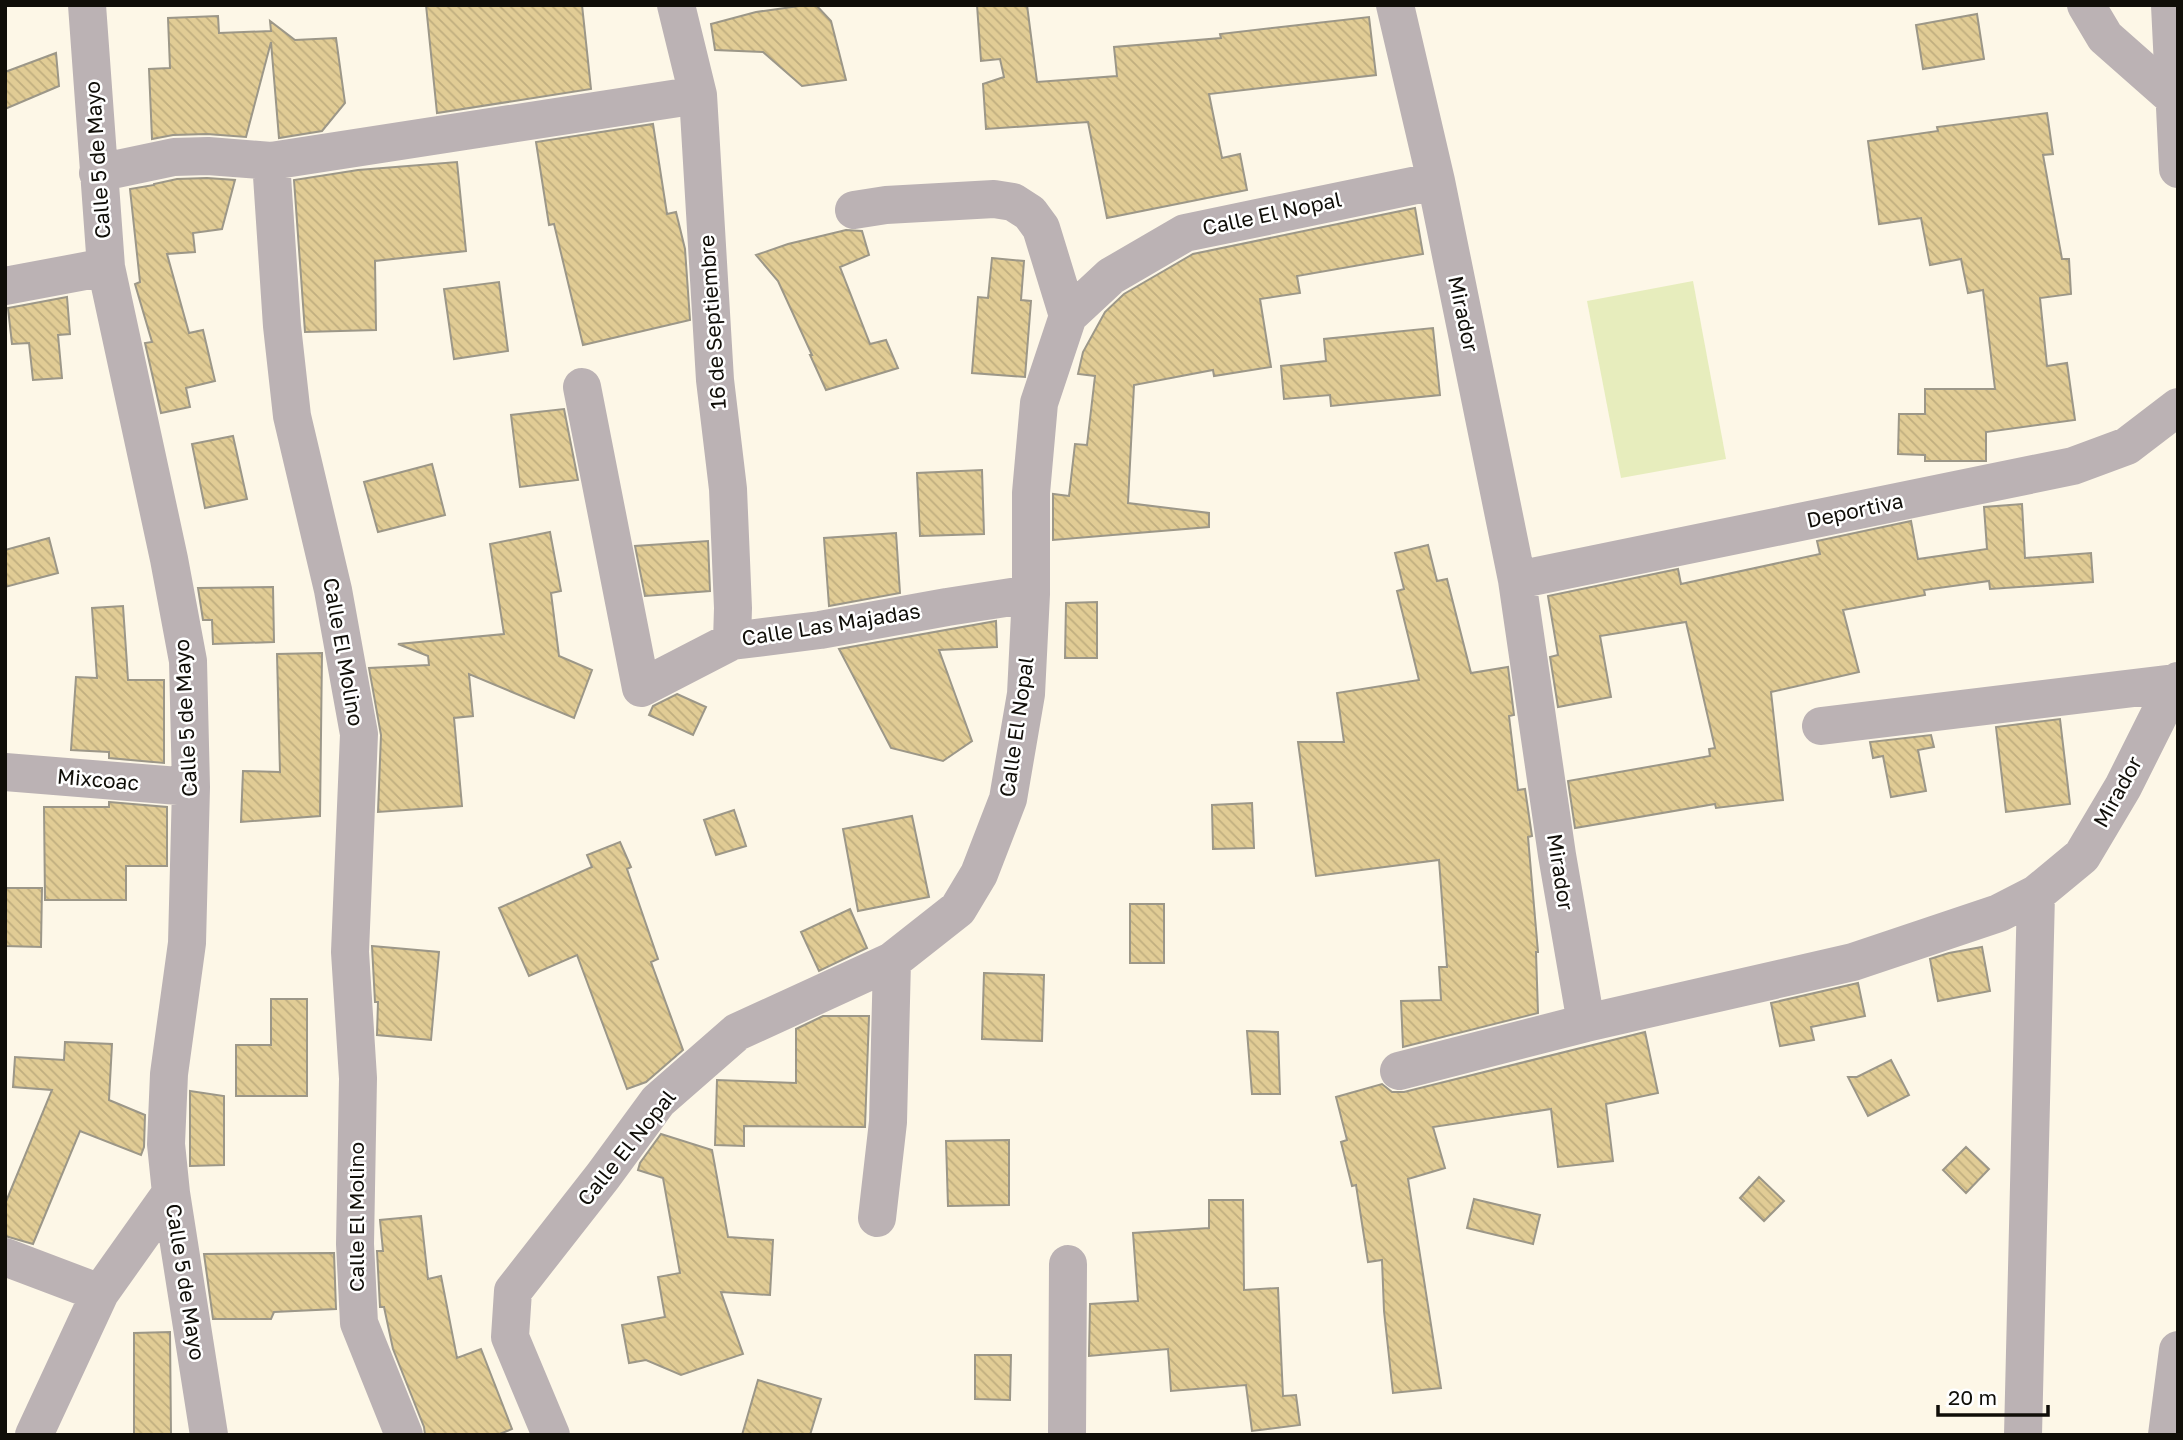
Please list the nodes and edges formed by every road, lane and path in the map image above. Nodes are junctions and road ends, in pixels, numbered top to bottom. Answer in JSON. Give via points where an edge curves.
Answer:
{"nodes":[{"id":1,"x":87,"y":5,"type":"edge"},
{"id":2,"x":1395,"y":5,"type":"edge"},
{"id":3,"x":2086,"y":5,"type":"edge"},
{"id":4,"x":2170,"y":5,"type":"edge"},
{"id":5,"x":689,"y":8,"type":"edge"},
{"id":6,"x":698,"y":95,"type":"junction"},
{"id":7,"x":2173,"y":97,"type":"junction"},
{"id":8,"x":271,"y":162,"type":"junction"},
{"id":9,"x":2178,"y":169,"type":"edge"},
{"id":10,"x":98,"y":173,"type":"junction"},
{"id":11,"x":1436,"y":181,"type":"junction"},
{"id":12,"x":854,"y":210,"type":"dead end"},
{"id":13,"x":106,"y":267,"type":"junction"},
{"id":14,"x":5,"y":286,"type":"edge"},
{"id":15,"x":1068,"y":316,"type":"junction"},
{"id":16,"x":582,"y":387,"type":"dead end"},
{"id":17,"x":2178,"y":407,"type":"edge"},
{"id":18,"x":1517,"y":580,"type":"junction"},
{"id":19,"x":1031,"y":594,"type":"junction"},
{"id":20,"x":732,"y":641,"type":"junction"},
{"id":21,"x":2176,"y":682,"type":"edge"},
{"id":22,"x":1821,"y":726,"type":"dead end"},
{"id":23,"x":5,"y":772,"type":"edge"},
{"id":24,"x":191,"y":787,"type":"junction"},
{"id":25,"x":2036,"y":894,"type":"junction"},
{"id":26,"x":892,"y":961,"type":"junction"},
{"id":27,"x":1586,"y":1023,"type":"junction"},
{"id":28,"x":1399,"y":1070,"type":"dead end"},
{"id":29,"x":171,"y":1193,"type":"junction"},
{"id":30,"x":877,"y":1218,"type":"dead end"},
{"id":31,"x":5,"y":1257,"type":"edge"},
{"id":32,"x":1068,"y":1264,"type":"dead end"},
{"id":33,"x":100,"y":1293,"type":"junction"},
{"id":34,"x":2178,"y":1350,"type":"edge"},
{"id":35,"x":34,"y":1435,"type":"edge"},
{"id":36,"x":209,"y":1435,"type":"edge"},
{"id":37,"x":404,"y":1435,"type":"edge"},
{"id":38,"x":551,"y":1435,"type":"edge"},
{"id":39,"x":1067,"y":1435,"type":"edge"},
{"id":40,"x":2024,"y":1435,"type":"edge"},
{"id":41,"x":2166,"y":1435,"type":"edge"}],
"edges":[{"from":1,"to":10,"type":"street","name":"Calle 5 de Mayo"},
{"from":2,"to":11,"type":"street","name":"Mirador"},
{"from":3,"to":7,"type":"street","via":[[2105,37]]},
{"from":4,"to":7,"type":"street"},
{"from":5,"to":6,"type":"street","name":"16 de Septiembre"},
{"from":6,"to":8,"type":"street"},
{"from":6,"to":20,"type":"street","name":"16 de Septiembre","via":[[715,380],[728,489]]},
{"from":7,"to":9,"type":"street"},
{"from":8,"to":10,"type":"street","via":[[174,157]]},
{"from":8,"to":37,"type":"street","name":"Calle El Molino","via":[[292,416],[333,590],[359,734],[349,952],[358,1077],[355,1244],[359,1323]]},
{"from":10,"to":13,"type":"street","name":"Calle 5 de Mayo"},
{"from":11,"to":15,"type":"street","name":"Calle El Nopal","via":[[1185,233],[1111,276]]},
{"from":11,"to":18,"type":"street","name":"Mirador"},
{"from":12,"to":15,"type":"street","via":[[994,199],[1013,202],[1030,213],[1041,228]]},
{"from":13,"to":14,"type":"street"},
{"from":13,"to":24,"type":"street","name":"Calle 5 de Mayo","via":[[188,661]]},
{"from":15,"to":19,"type":"street","name":"Calle El Nopal","via":[[1040,403],[1031,493]]},
{"from":16,"to":20,"type":"street","name":"Calle Las Majadas","via":[[641,688]]},
{"from":17,"to":18,"type":"street","name":"Deportiva","via":[[2127,446],[2073,466]]},
{"from":18,"to":27,"type":"street","name":"Mirador"},
{"from":19,"to":20,"type":"street","name":"Calle Las Majadas"},
{"from":19,"to":26,"type":"street","name":"Calle El Nopal","via":[[1026,694],[1008,799],[979,874],[958,909]]},
{"from":21,"to":22,"type":"street"},
{"from":21,"to":25,"type":"street","name":"Mirador","via":[[2082,856]]},
{"from":23,"to":24,"type":"street","name":"Mixcoac"},
{"from":24,"to":29,"type":"street","name":"Calle 5 de Mayo","via":[[187,943],[169,1074],[166,1144]]},
{"from":25,"to":27,"type":"street","name":"Mirador","via":[[1998,913],[1853,962]]},
{"from":25,"to":40,"type":"street"},
{"from":26,"to":30,"type":"street","via":[[888,1122]]},
{"from":26,"to":38,"type":"street","name":"Calle El Nopal","via":[[737,1032],[658,1101],[513,1291],[510,1337]]},
{"from":27,"to":28,"type":"street"},
{"from":29,"to":33,"type":"street"},
{"from":29,"to":36,"type":"street","name":"Calle 5 de Mayo"},
{"from":31,"to":33,"type":"street"},
{"from":32,"to":39,"type":"street"},
{"from":33,"to":35,"type":"street"},
{"from":34,"to":41,"type":"street"}]}
